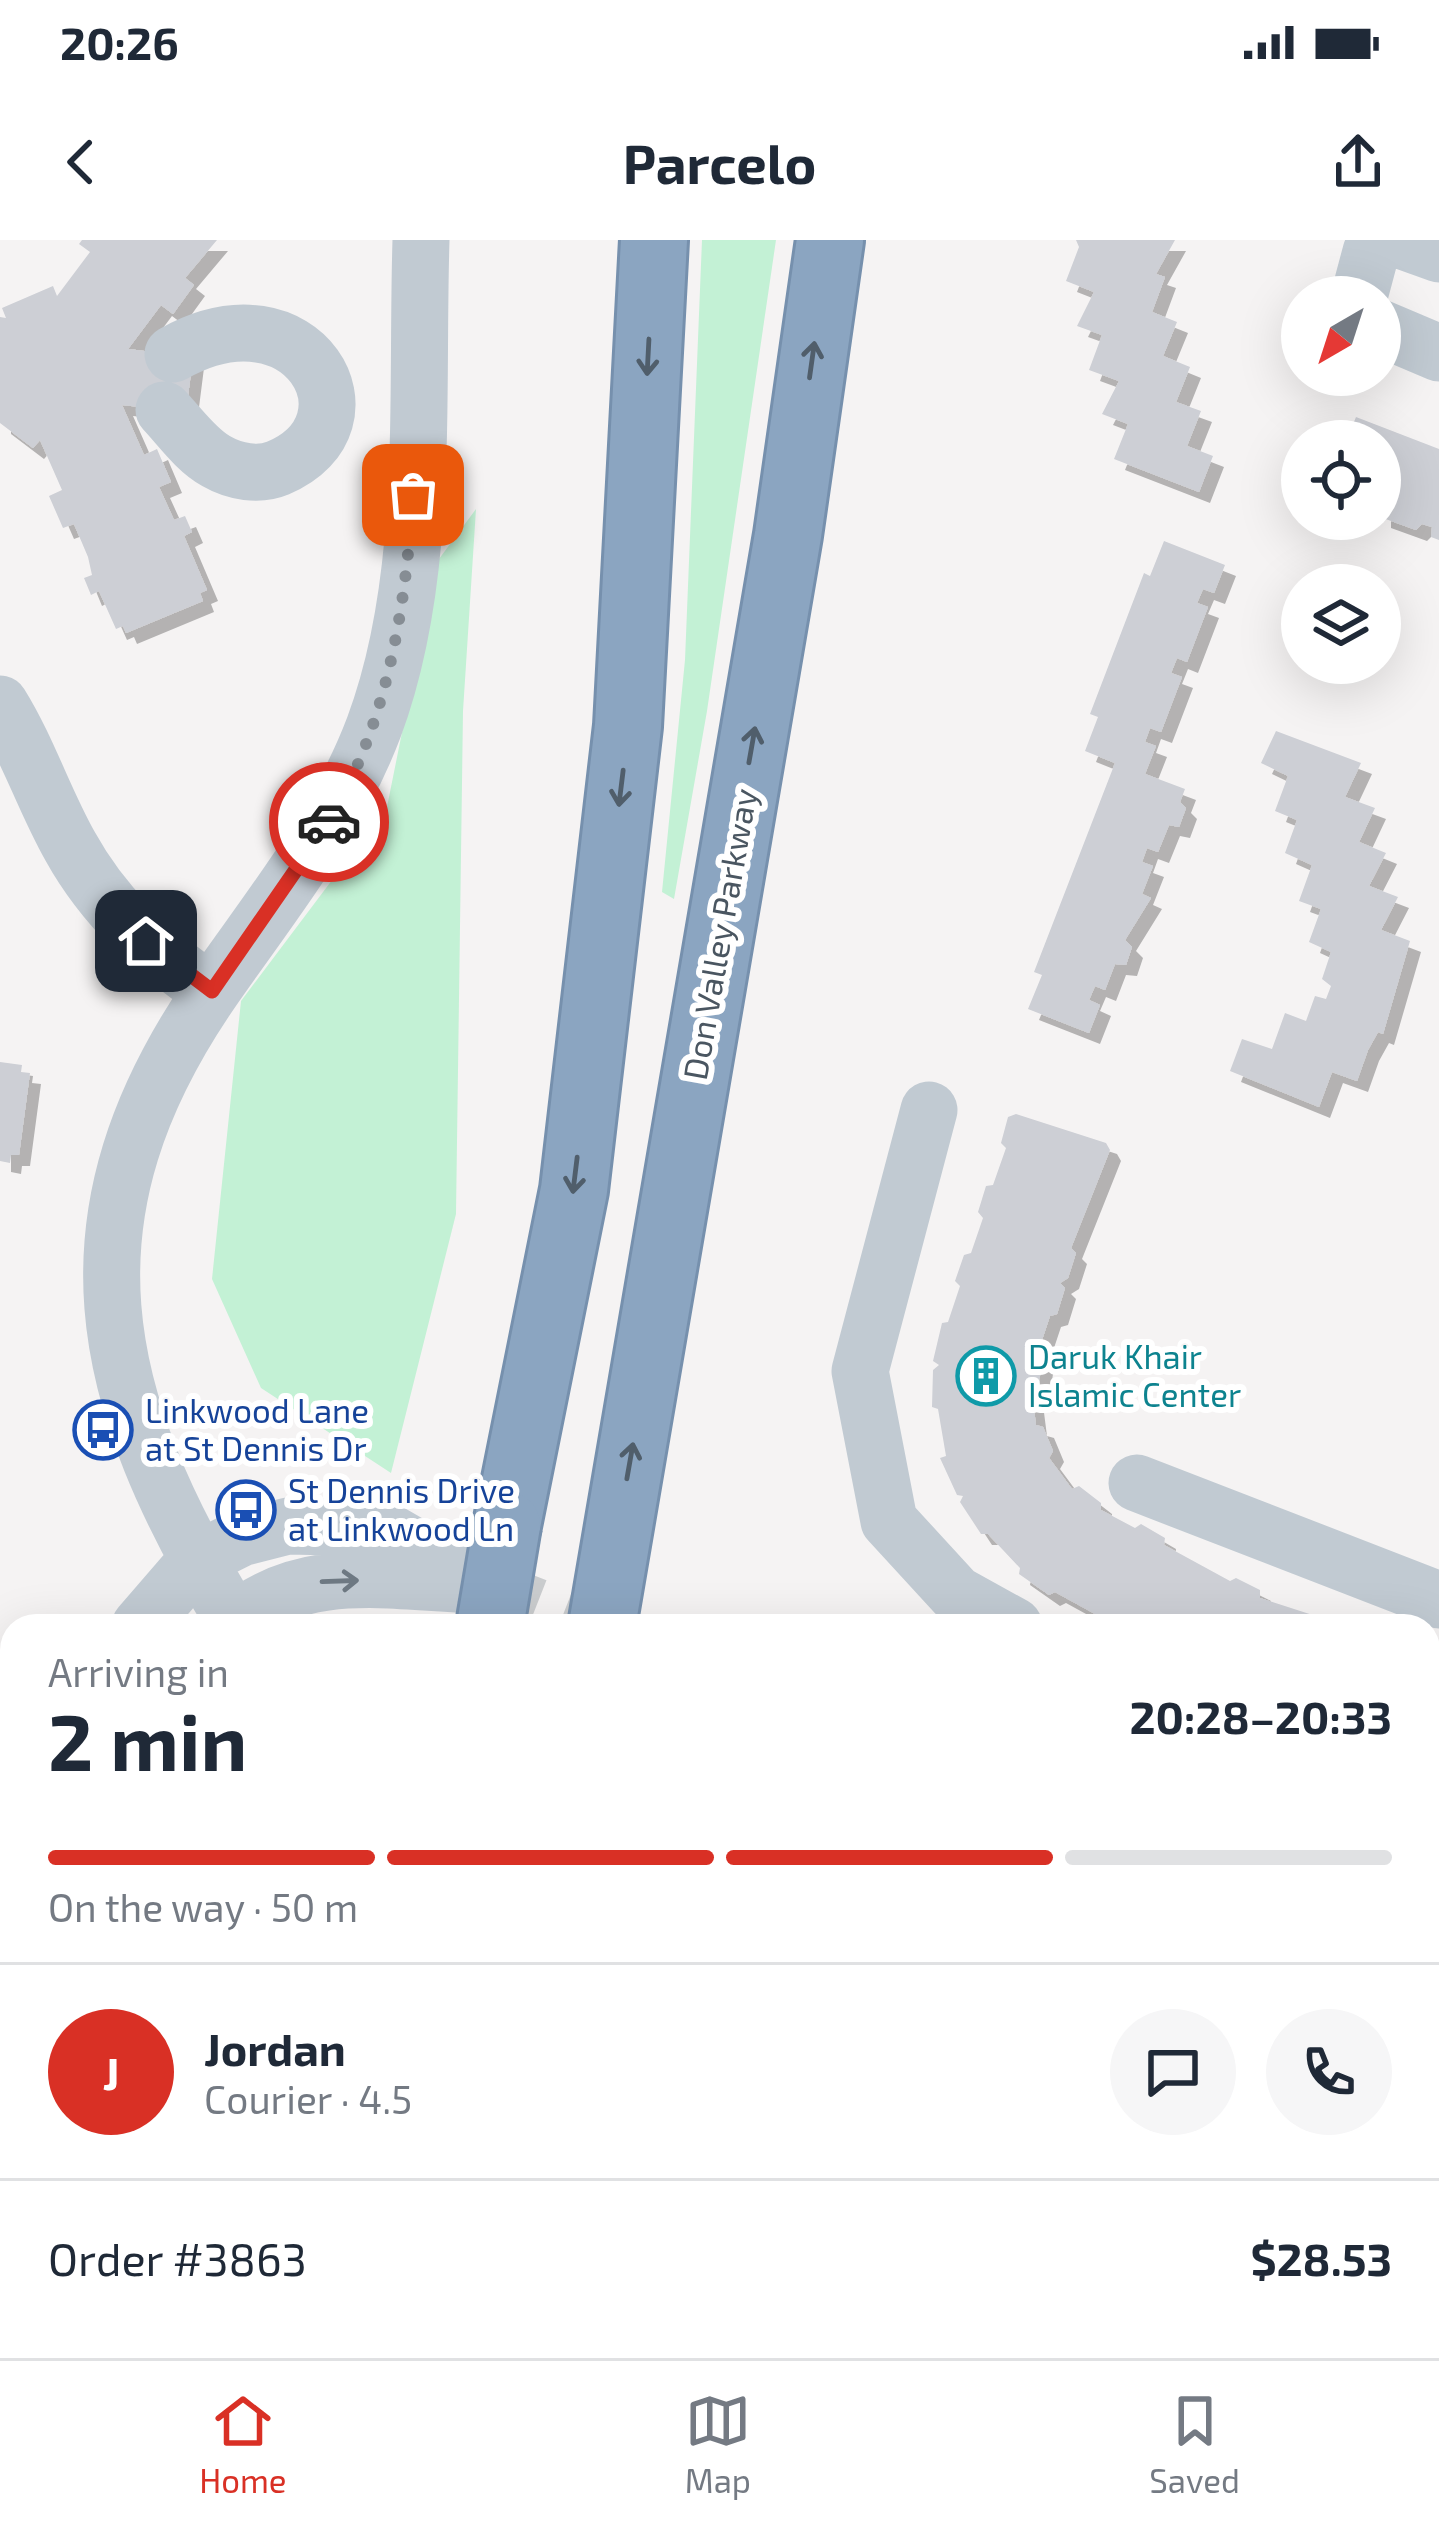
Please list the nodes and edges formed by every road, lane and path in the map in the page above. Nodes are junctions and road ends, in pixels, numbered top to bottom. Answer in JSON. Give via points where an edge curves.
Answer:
{"nodes":[{"id":1,"x":421,"y":240,"type":"edge"},
{"id":2,"x":654,"y":240,"type":"edge"},
{"id":3,"x":830,"y":240,"type":"edge"},
{"id":4,"x":1385,"y":240,"type":"edge"},
{"id":5,"x":1400,"y":240,"type":"edge"},
{"id":6,"x":1439,"y":254,"type":"edge"},
{"id":7,"x":1365,"y":276,"type":"edge"},
{"id":8,"x":1401,"y":337,"type":"edge"},
{"id":9,"x":418,"y":352,"type":"junction"},
{"id":10,"x":1439,"y":352,"type":"edge"},
{"id":11,"x":173,"y":354,"type":"dead end"},
{"id":12,"x":324,"y":387,"type":"junction"},
{"id":13,"x":164,"y":410,"type":"dead end"},
{"id":14,"x":0,"y":704,"type":"edge"},
{"id":15,"x":212,"y":991,"type":"junction"},
{"id":16,"x":929,"y":1110,"type":"dead end"},
{"id":17,"x":1137,"y":1483,"type":"dead end"},
{"id":18,"x":197,"y":1560,"type":"junction"},
{"id":19,"x":1439,"y":1600,"type":"edge"},
{"id":20,"x":606,"y":1601,"type":"edge"},
{"id":21,"x":150,"y":1614,"type":"edge"},
{"id":22,"x":227,"y":1614,"type":"edge"},
{"id":23,"x":242,"y":1614,"type":"edge"},
{"id":24,"x":492,"y":1614,"type":"edge"},
{"id":25,"x":993,"y":1614,"type":"edge"}],
"edges":[{"from":1,"to":9,"type":"street"},
{"from":2,"to":24,"type":"highway","one_way":true,"bridge":true,"via":[[628,726],[574,1190]]},
{"from":20,"to":3,"type":"highway","name":"Don Valley Parkway","one_way":true,"via":[[788,535]]},
{"from":4,"to":7,"type":"street","via":[[1371,252]]},
{"from":5,"to":6,"type":"street"},
{"from":8,"to":10,"type":"street"},
{"from":9,"to":12,"type":"street"},
{"from":9,"to":15,"type":"street","via":[[410,542],[381,706],[316,844]]},
{"from":11,"to":12,"type":"street","via":[[208,334],[282,336],[309,356]]},
{"from":12,"to":13,"type":"street","via":[[315,441],[268,472],[214,460]]},
{"from":14,"to":15,"type":"street","via":[[70,848],[119,914]]},
{"from":15,"to":18,"type":"street","via":[[134,1133],[111,1250],[120,1371],[139,1436]]},
{"from":16,"to":25,"type":"street","via":[[860,1371],[889,1521],[956,1594]]},
{"from":17,"to":19,"type":"street"},
{"from":18,"to":21,"type":"street"},
{"from":18,"to":22,"type":"street"},
{"from":23,"to":18,"type":"street","one_way":true,"via":[[257,1600],[330,1580],[483,1586],[382,1528],[288,1526]]}]}
